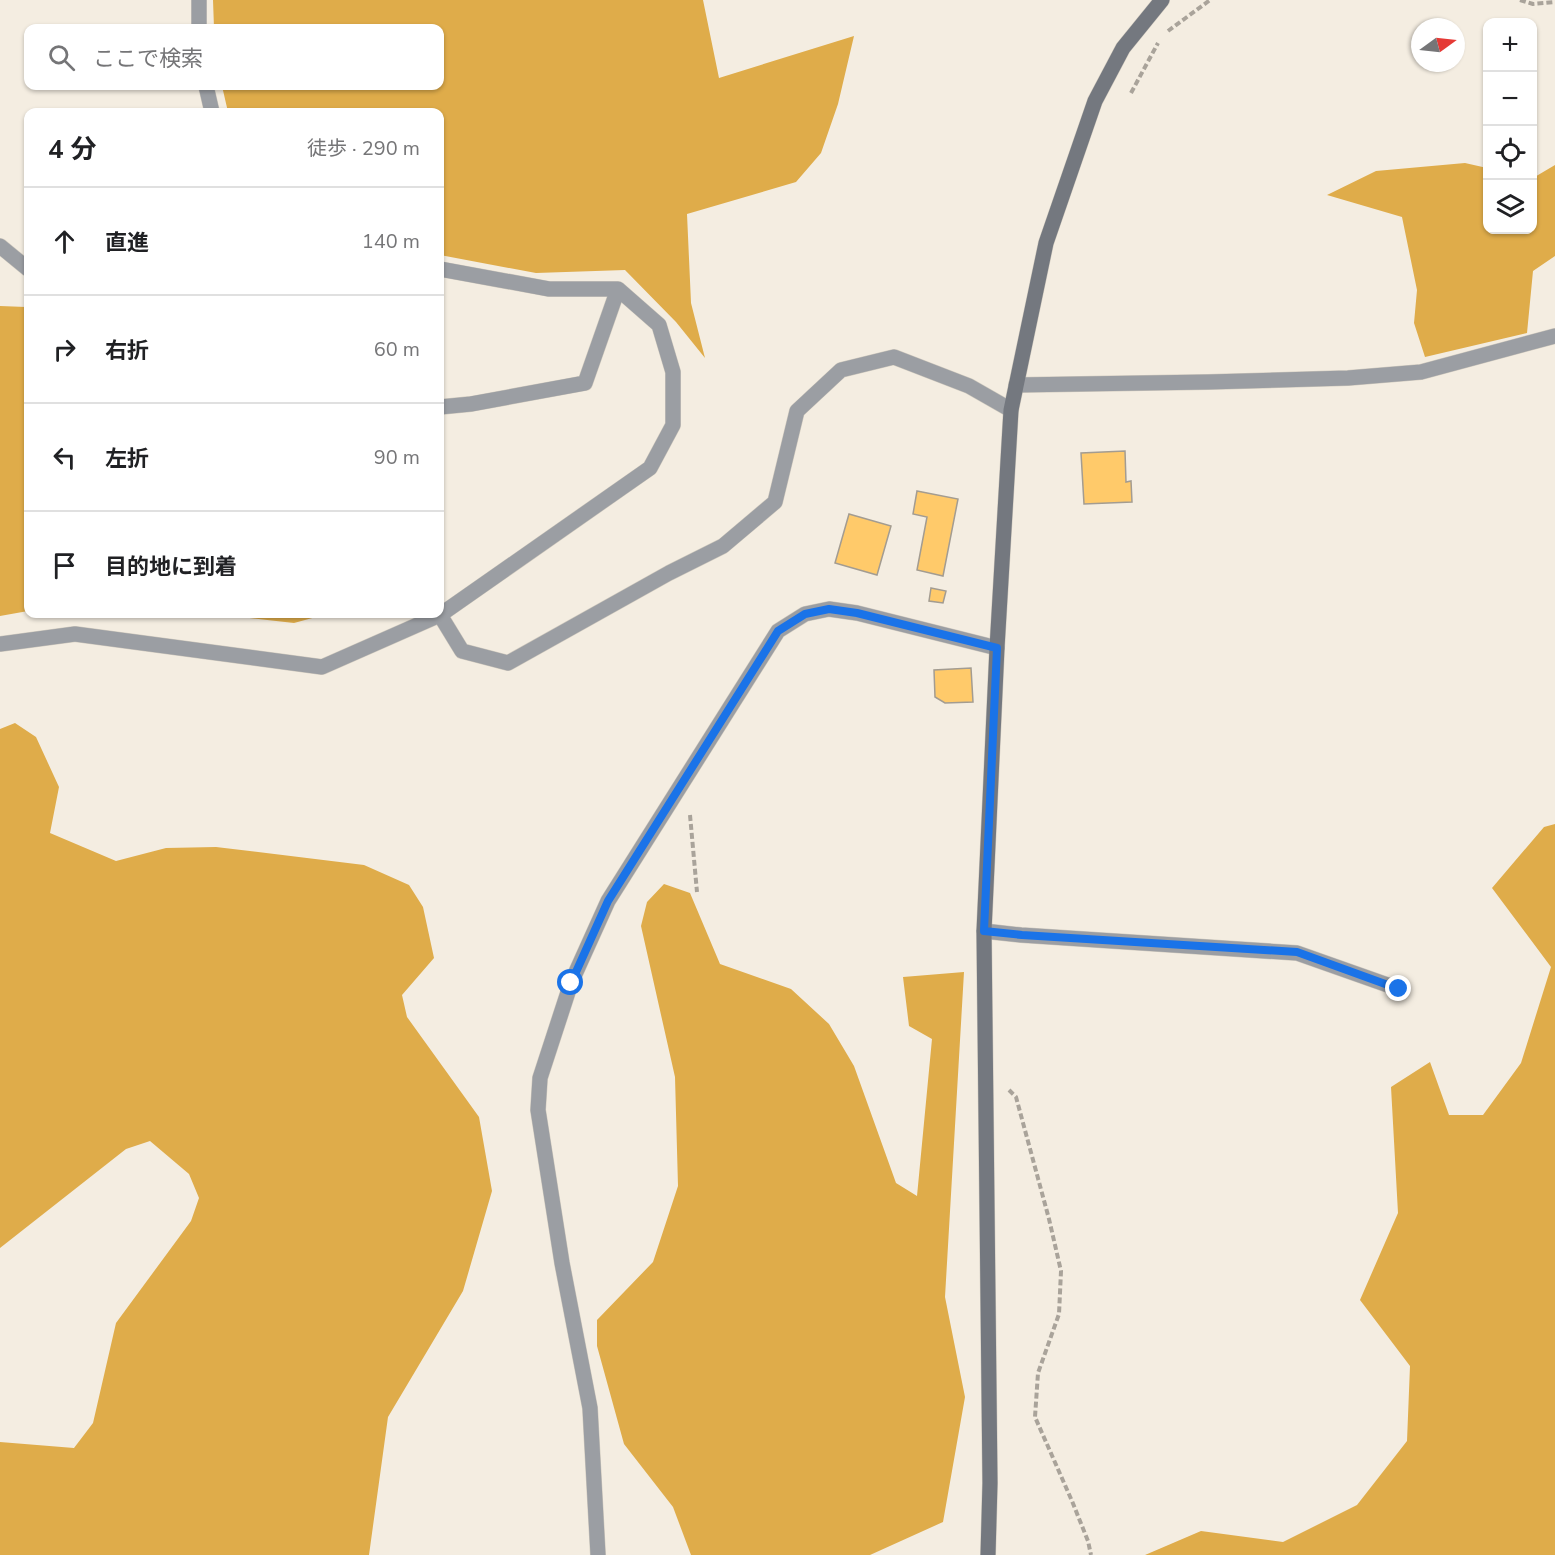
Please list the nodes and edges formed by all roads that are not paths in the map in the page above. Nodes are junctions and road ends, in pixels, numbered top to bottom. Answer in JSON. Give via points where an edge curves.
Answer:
{"nodes":[{"id":1,"x":199,"y":0,"type":"edge"},
{"id":2,"x":1162,"y":0,"type":"edge"},
{"id":3,"x":199,"y":24,"type":"edge"},
{"id":4,"x":207,"y":90,"type":"edge"},
{"id":5,"x":212,"y":108,"type":"edge"},
{"id":6,"x":0,"y":246,"type":"edge"},
{"id":7,"x":24,"y":266,"type":"edge"},
{"id":8,"x":444,"y":270,"type":"edge"},
{"id":9,"x":618,"y":289,"type":"junction"},
{"id":10,"x":1555,"y":336,"type":"edge"},
{"id":11,"x":1016,"y":385,"type":"junction"},
{"id":12,"x":444,"y":407,"type":"edge"},
{"id":13,"x":1011,"y":410,"type":"junction"},
{"id":14,"x":444,"y":613,"type":"edge"},
{"id":15,"x":434,"y":618,"type":"edge"},
{"id":16,"x":443,"y":618,"type":"edge"},
{"id":17,"x":0,"y":644,"type":"edge"},
{"id":18,"x":997,"y":648,"type":"junction"},
{"id":19,"x":984,"y":931,"type":"junction"},
{"id":20,"x":1399,"y":989,"type":"dead end"},
{"id":21,"x":598,"y":1555,"type":"edge"},
{"id":22,"x":988,"y":1555,"type":"edge"}],
"edges":[{"from":1,"to":3,"type":"street"},
{"from":2,"to":11,"type":"street","via":[[1123,48],[1095,101],[1046,243]]},
{"from":4,"to":5,"type":"street"},
{"from":6,"to":7,"type":"street"},
{"from":8,"to":9,"type":"street","via":[[549,289]]},
{"from":9,"to":12,"type":"street","via":[[585,383]]},
{"from":9,"to":14,"type":"street","via":[[659,325],[673,372],[673,425],[650,468]]},
{"from":10,"to":11,"type":"street","via":[[1421,372],[1348,378]]},
{"from":11,"to":13,"type":"street"},
{"from":13,"to":16,"type":"street","via":[[969,386],[894,357],[841,370],[797,411],[775,502],[723,546],[508,663],[462,651]]},
{"from":13,"to":18,"type":"street"},
{"from":15,"to":17,"type":"street","via":[[322,667],[75,634]]},
{"from":18,"to":19,"type":"street"},
{"from":18,"to":21,"type":"street","via":[[829,609],[805,614],[778,631],[608,901],[571,983],[540,1078],[538,1110],[590,1408]]},
{"from":19,"to":20,"type":"street","via":[[1297,952]]},
{"from":19,"to":22,"type":"street"}]}
